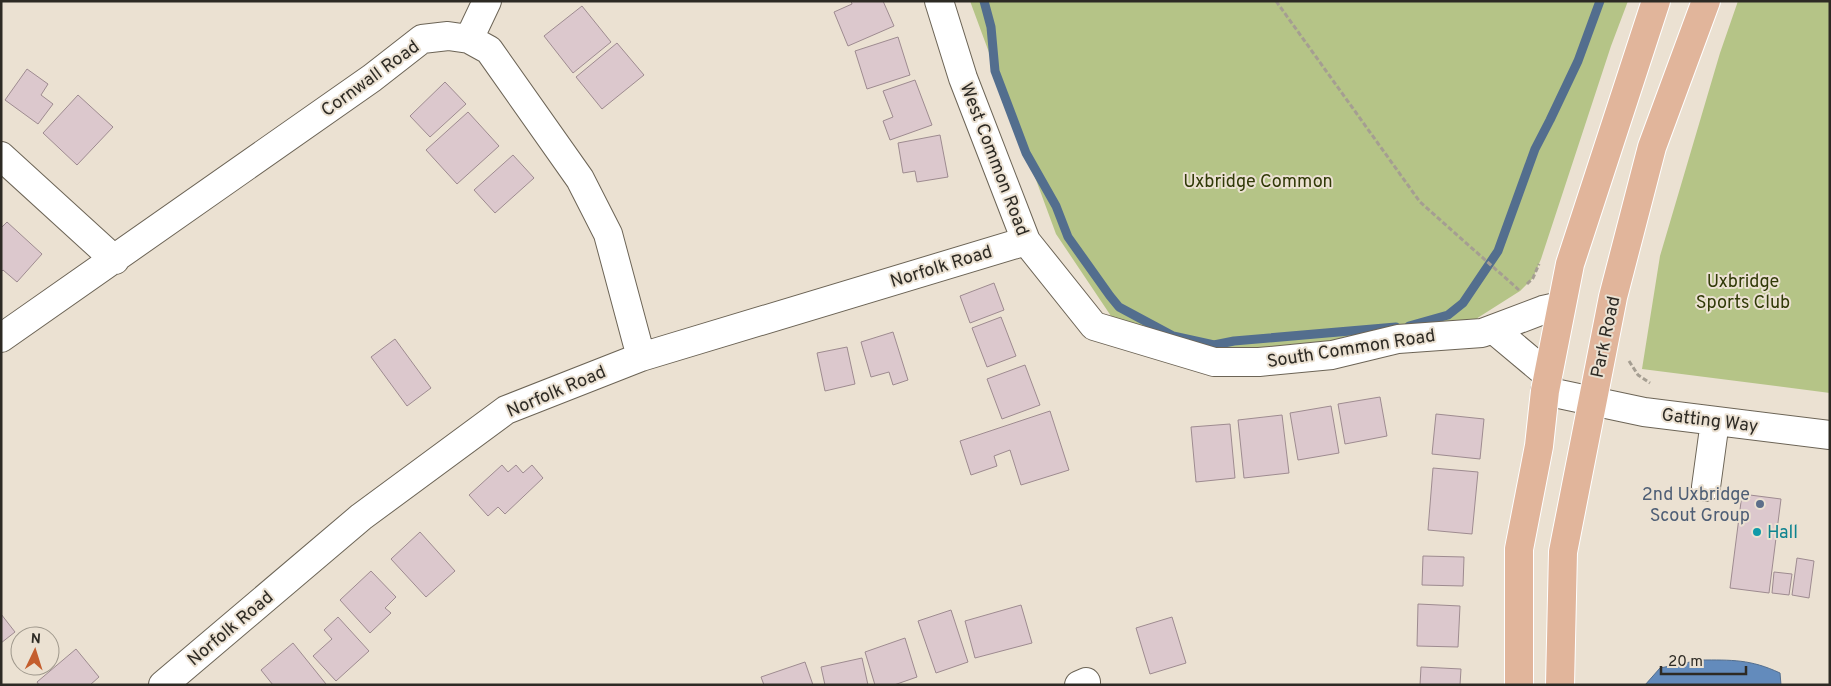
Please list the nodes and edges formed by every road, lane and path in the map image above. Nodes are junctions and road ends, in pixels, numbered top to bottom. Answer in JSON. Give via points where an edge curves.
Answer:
{"nodes":[{"id":1,"x":487,"y":1,"type":"edge"},
{"id":2,"x":939,"y":1,"type":"edge"},
{"id":3,"x":1276,"y":1,"type":"edge"},
{"id":4,"x":1656,"y":1,"type":"edge"},
{"id":5,"x":1706,"y":1,"type":"edge"},
{"id":6,"x":469,"y":39,"type":"junction"},
{"id":7,"x":1,"y":156,"type":"edge"},
{"id":8,"x":1026,"y":241,"type":"junction"},
{"id":9,"x":114,"y":260,"type":"junction"},
{"id":10,"x":1520,"y":291,"type":"dead end"},
{"id":11,"x":1561,"y":306,"type":"junction"},
{"id":12,"x":1094,"y":326,"type":"joint"},
{"id":13,"x":1493,"y":329,"type":"junction"},
{"id":14,"x":1,"y":338,"type":"edge"},
{"id":15,"x":641,"y":356,"type":"junction"},
{"id":16,"x":1627,"y":358,"type":"dead end"},
{"id":17,"x":1546,"y":383,"type":"junction"},
{"id":18,"x":1657,"y":386,"type":"dead end"},
{"id":19,"x":1592,"y":401,"type":"junction"},
{"id":20,"x":1715,"y":421,"type":"junction"},
{"id":21,"x":1830,"y":435,"type":"edge"},
{"id":22,"x":1706,"y":487,"type":"dead end"},
{"id":23,"x":162,"y":685,"type":"edge"},
{"id":24,"x":1519,"y":685,"type":"edge"},
{"id":25,"x":1560,"y":685,"type":"edge"}],
"edges":[{"from":1,"to":6,"type":"street"},
{"from":2,"to":8,"type":"street","name":"West Common Road","via":[[963,78]]},
{"from":3,"to":10,"type":"path","via":[[1420,202]]},
{"from":4,"to":11,"type":"main road","via":[[1570,264]]},
{"from":5,"to":19,"type":"main road","name":"Park Road","via":[[1652,147],[1613,297]]},
{"from":6,"to":9,"type":"street","name":"Cornwall Road","via":[[448,36],[422,40]]},
{"from":6,"to":15,"type":"street","name":"Cornwall Road","via":[[489,50],[580,179],[608,234]]},
{"from":7,"to":9,"type":"street"},
{"from":8,"to":12,"type":"street","name":"West Common Road"},
{"from":8,"to":15,"type":"street","name":"Norfolk Road"},
{"from":9,"to":14,"type":"street","name":"Cornwall Road"},
{"from":11,"to":13,"type":"street","name":"South Common Road"},
{"from":11,"to":17,"type":"main road"},
{"from":12,"to":13,"type":"street","name":"South Common Road","via":[[1214,362],[1259,362],[1332,355],[1398,339],[1482,333]]},
{"from":13,"to":17,"type":"street"},
{"from":15,"to":23,"type":"street","name":"Norfolk Road","via":[[506,410],[361,517]]},
{"from":16,"to":18,"type":"path","via":[[1638,375]]},
{"from":17,"to":19,"type":"street","name":"Gatting Way"},
{"from":17,"to":24,"type":"main road","via":[[1540,446],[1519,549]]},
{"from":19,"to":20,"type":"street","name":"Gatting Way","via":[[1644,412]]},
{"from":19,"to":25,"type":"main road","name":"Park Road","via":[[1563,552]]},
{"from":20,"to":21,"type":"street","name":"Gatting Way"},
{"from":20,"to":22,"type":"street"}]}
